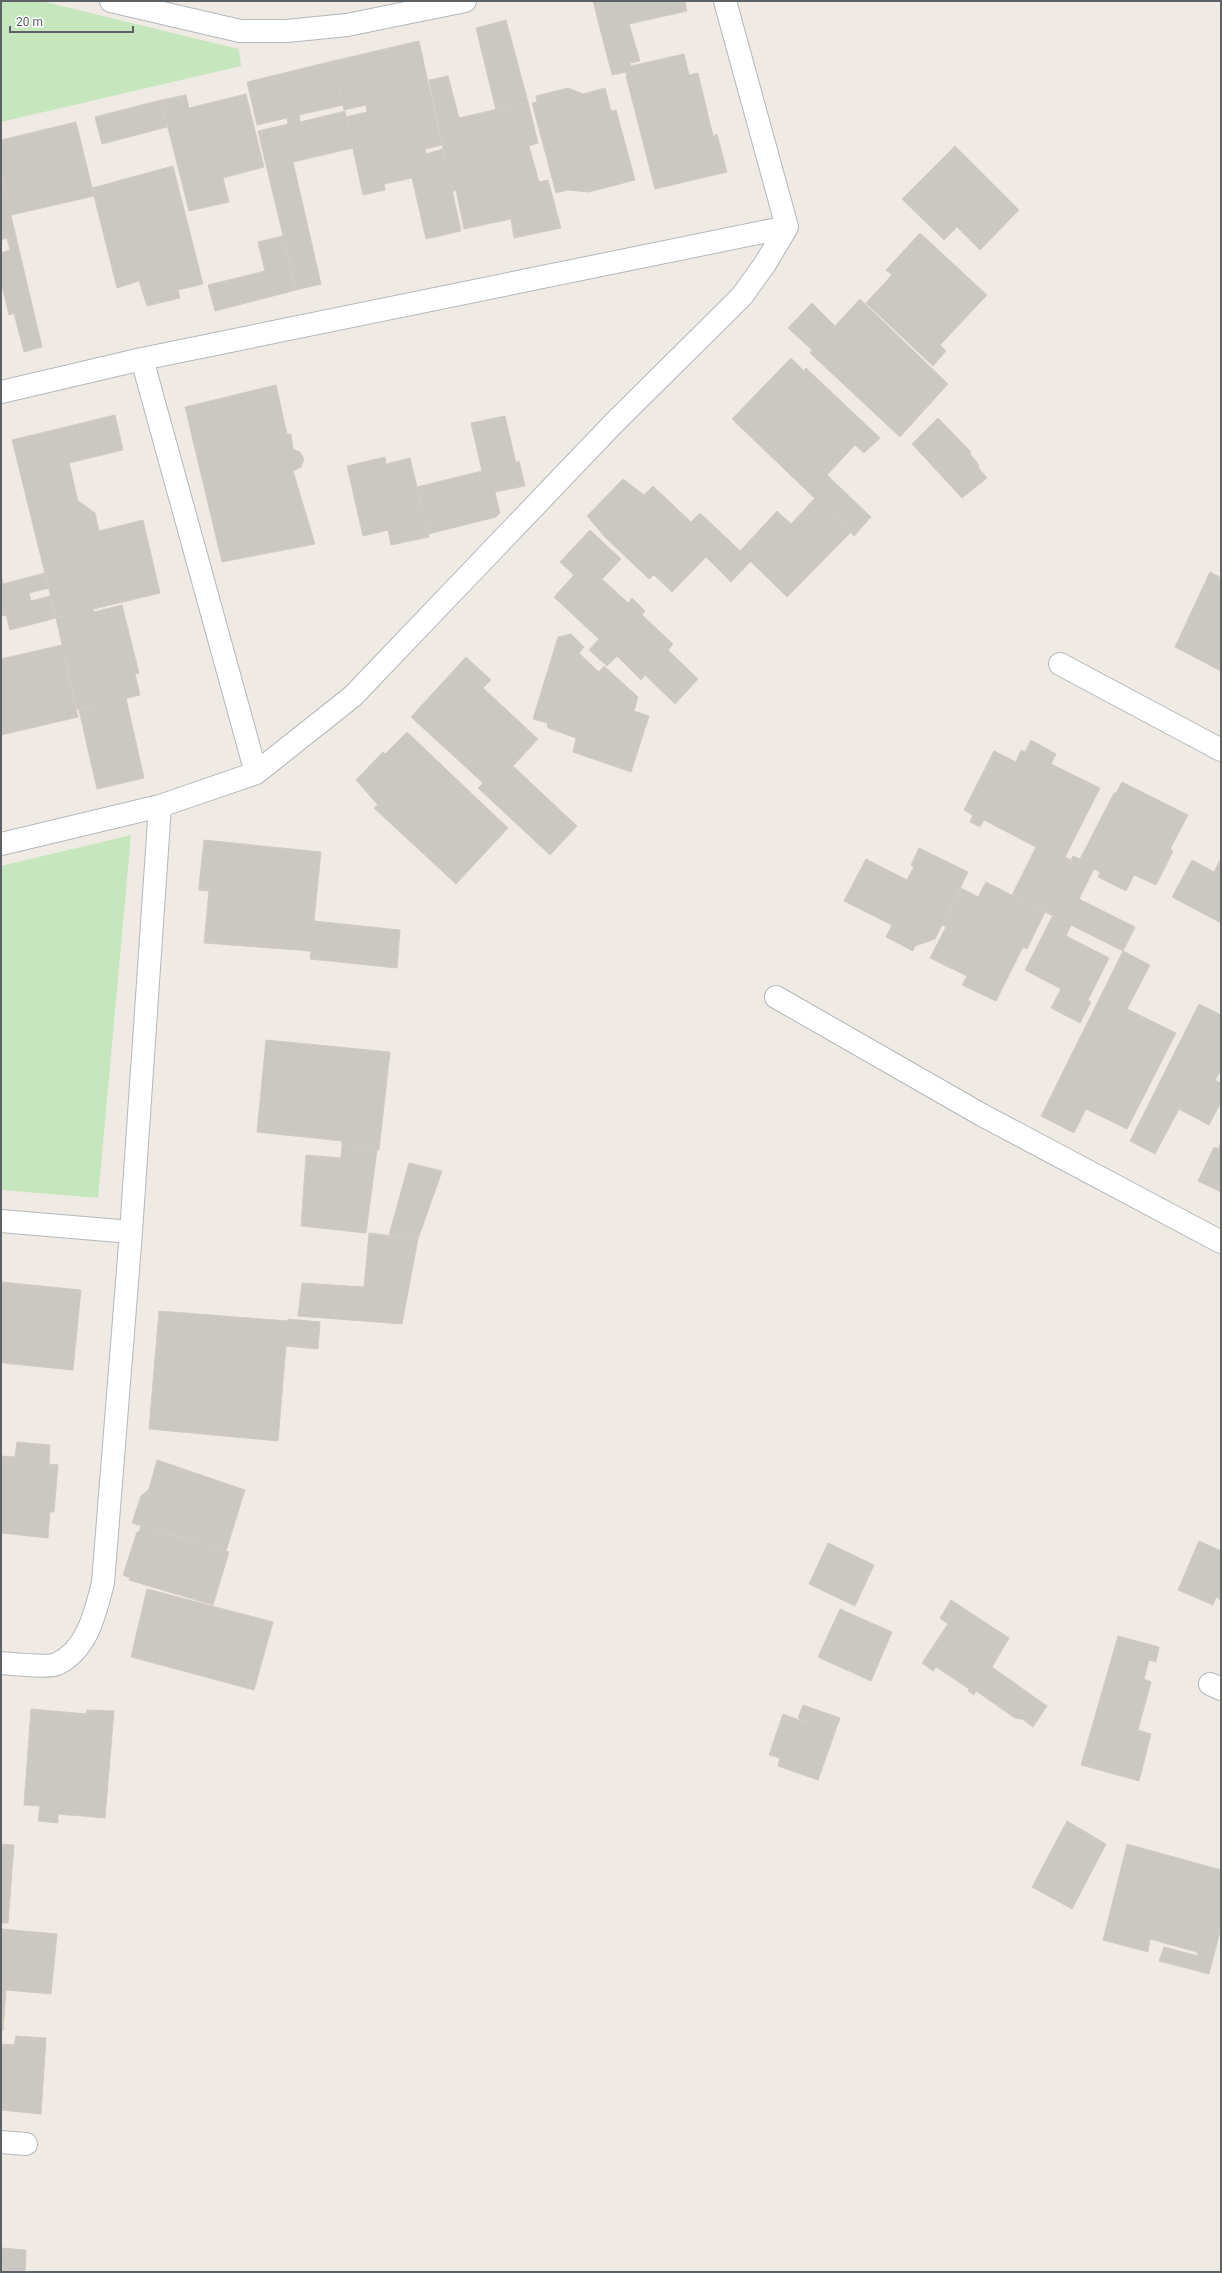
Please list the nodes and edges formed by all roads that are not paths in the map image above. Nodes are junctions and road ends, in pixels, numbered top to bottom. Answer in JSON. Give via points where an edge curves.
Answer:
{"nodes":[{"id":1,"x":111,"y":1,"type":"edge"},
{"id":2,"x":465,"y":1,"type":"edge"},
{"id":3,"x":725,"y":1,"type":"edge"},
{"id":4,"x":787,"y":227,"type":"junction"},
{"id":5,"x":142,"y":359,"type":"junction"},
{"id":6,"x":1,"y":392,"type":"edge"},
{"id":7,"x":1060,"y":664,"type":"dead end"},
{"id":8,"x":1221,"y":750,"type":"edge"},
{"id":9,"x":256,"y":773,"type":"junction"},
{"id":10,"x":160,"y":806,"type":"junction"},
{"id":11,"x":1,"y":844,"type":"edge"},
{"id":12,"x":776,"y":997,"type":"dead end"},
{"id":13,"x":1,"y":1221,"type":"edge"},
{"id":14,"x":131,"y":1232,"type":"junction"},
{"id":15,"x":1221,"y":1242,"type":"edge"},
{"id":16,"x":1,"y":1663,"type":"edge"},
{"id":17,"x":1,"y":2142,"type":"edge"},
{"id":18,"x":26,"y":2144,"type":"dead end"}],
"edges":[{"from":1,"to":2,"type":"street","via":[[240,31],[287,31],[347,25]]},
{"from":3,"to":4,"type":"street"},
{"from":4,"to":5,"type":"street"},
{"from":4,"to":9,"type":"street","via":[[766,264],[742,296],[613,424],[353,696]]},
{"from":5,"to":6,"type":"street"},
{"from":5,"to":9,"type":"street"},
{"from":7,"to":8,"type":"street"},
{"from":9,"to":10,"type":"street"},
{"from":10,"to":11,"type":"street"},
{"from":10,"to":14,"type":"street"},
{"from":12,"to":15,"type":"street","via":[[982,1115]]},
{"from":13,"to":14,"type":"street"},
{"from":14,"to":16,"type":"street","via":[[103,1583],[94,1620],[79,1647],[56,1664]]},
{"from":17,"to":18,"type":"street"}]}
